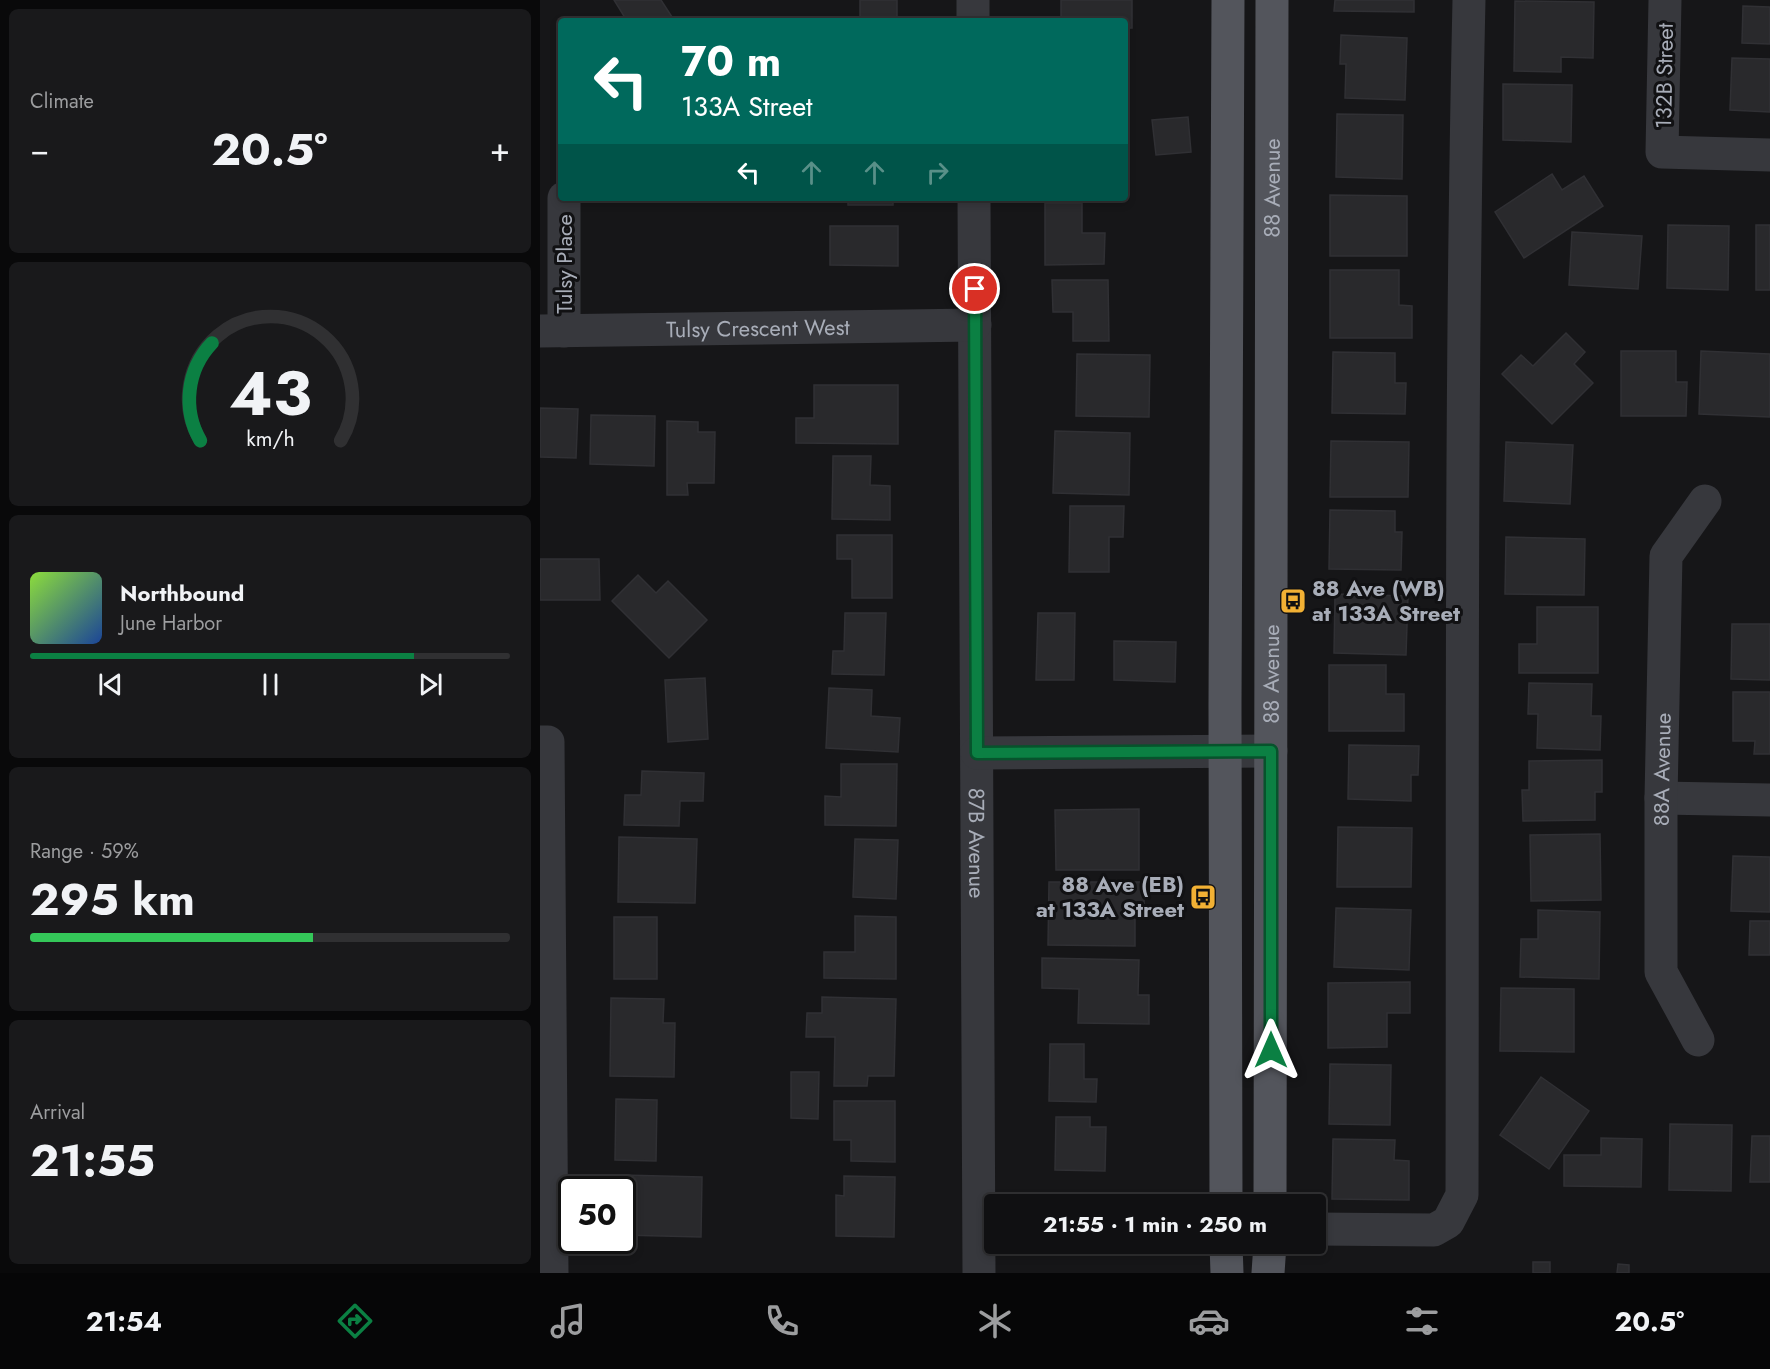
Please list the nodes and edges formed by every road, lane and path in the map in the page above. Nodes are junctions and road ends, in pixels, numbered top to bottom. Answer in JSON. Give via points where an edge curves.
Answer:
{"nodes":[{"id":1,"x":973,"y":0,"type":"edge"},
{"id":2,"x":1227,"y":0,"type":"edge"},
{"id":3,"x":1272,"y":0,"type":"edge"},
{"id":4,"x":1469,"y":0,"type":"edge"},
{"id":5,"x":1665,"y":0,"type":"edge"},
{"id":6,"x":973,"y":18,"type":"edge"},
{"id":7,"x":1770,"y":155,"type":"edge"},
{"id":8,"x":564,"y":201,"type":"edge"},
{"id":9,"x":974,"y":201,"type":"edge"},
{"id":10,"x":975,"y":325,"type":"junction"},
{"id":11,"x":552,"y":331,"type":"edge"},
{"id":12,"x":1705,"y":501,"type":"dead end"},
{"id":13,"x":544,"y":742,"type":"edge"},
{"id":14,"x":1271,"y":751,"type":"junction"},
{"id":15,"x":1225,"y":752,"type":"junction"},
{"id":16,"x":977,"y":753,"type":"junction"},
{"id":17,"x":1661,"y":798,"type":"junction"},
{"id":18,"x":1770,"y":800,"type":"edge"},
{"id":19,"x":1698,"y":1040,"type":"dead end"},
{"id":20,"x":1226,"y":1194,"type":"edge"},
{"id":21,"x":1270,"y":1194,"type":"edge"},
{"id":22,"x":1326,"y":1229,"type":"edge"},
{"id":23,"x":1226,"y":1254,"type":"edge"},
{"id":24,"x":1269,"y":1254,"type":"edge"},
{"id":25,"x":552,"y":1273,"type":"edge"},
{"id":26,"x":979,"y":1273,"type":"edge"},
{"id":27,"x":1227,"y":1273,"type":"edge"},
{"id":28,"x":1268,"y":1273,"type":"edge"}],
"edges":[{"from":1,"to":6,"type":"street"},
{"from":2,"to":15,"type":"main road","name":"88 Avenue"},
{"from":3,"to":14,"type":"main road","name":"88 Avenue"},
{"from":4,"to":22,"type":"street","via":[[1462,505],[1462,1195],[1448,1222],[1434,1230]]},
{"from":5,"to":7,"type":"street","name":"132B Street","via":[[1662,152]]},
{"from":8,"to":11,"type":"street","name":"Tulsy Place"},
{"from":9,"to":10,"type":"street","name":"87B Avenue"},
{"from":10,"to":11,"type":"street","name":"Tulsy Crescent West"},
{"from":10,"to":16,"type":"street","name":"87B Avenue"},
{"from":12,"to":17,"type":"street","name":"88A Avenue","via":[[1666,556]]},
{"from":13,"to":25,"type":"street"},
{"from":14,"to":15,"type":"street"},
{"from":14,"to":21,"type":"main road","name":"88 Avenue"},
{"from":15,"to":16,"type":"street"},
{"from":15,"to":20,"type":"main road","name":"88 Avenue"},
{"from":16,"to":26,"type":"street","name":"87B Avenue"},
{"from":17,"to":18,"type":"street"},
{"from":17,"to":19,"type":"street","name":"88A Avenue","via":[[1661,972]]},
{"from":23,"to":27,"type":"main road"},
{"from":24,"to":28,"type":"main road"}]}
